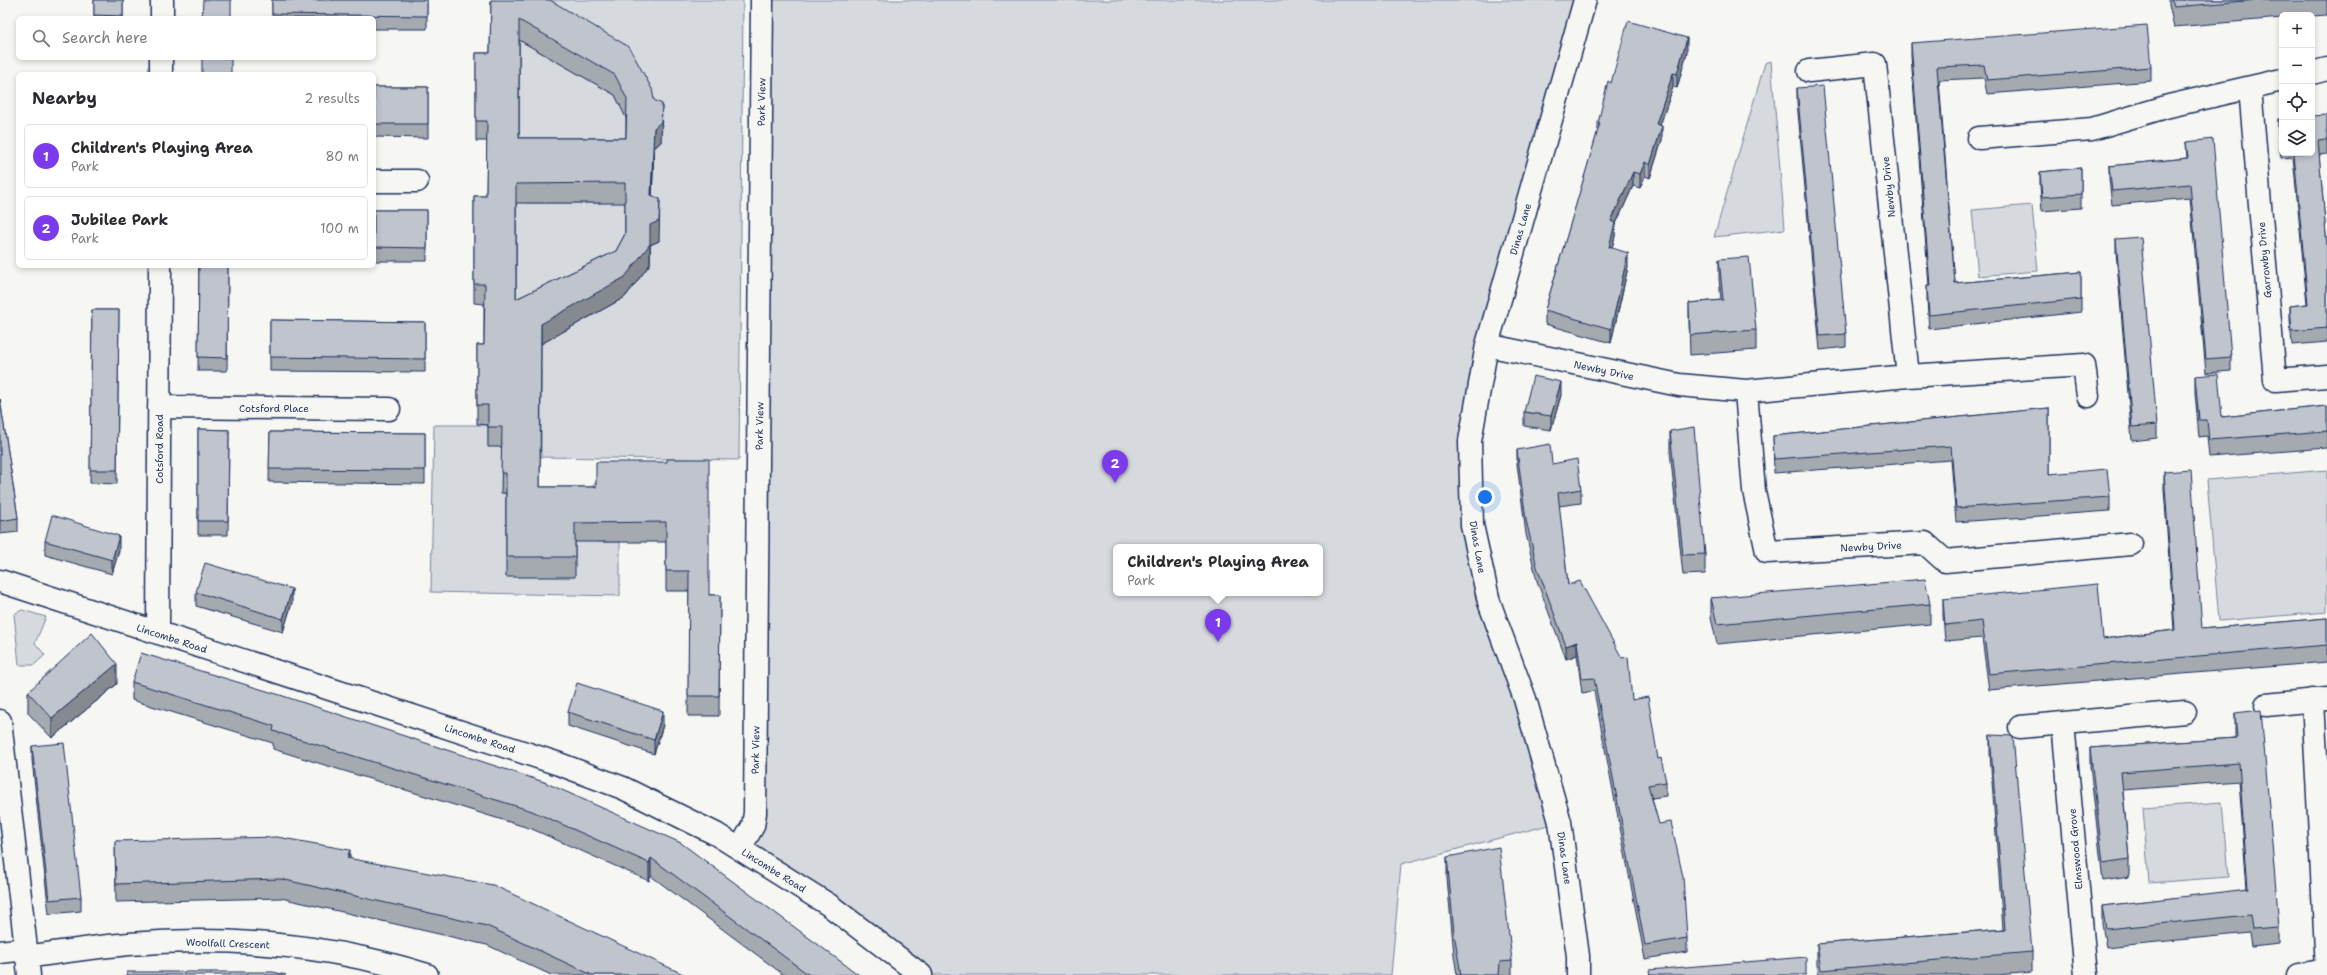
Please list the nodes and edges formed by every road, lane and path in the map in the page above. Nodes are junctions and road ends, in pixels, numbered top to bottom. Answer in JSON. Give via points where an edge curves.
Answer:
{"nodes":[{"id":1,"x":162,"y":0,"type":"edge"},
{"id":2,"x":762,"y":0,"type":"edge"},
{"id":3,"x":1585,"y":0,"type":"edge"},
{"id":4,"x":162,"y":16,"type":"edge"},
{"id":5,"x":161,"y":60,"type":"edge"},
{"id":6,"x":2327,"y":69,"type":"edge"},
{"id":7,"x":1809,"y":71,"type":"dead end"},
{"id":8,"x":161,"y":72,"type":"edge"},
{"id":9,"x":2315,"y":72,"type":"edge"},
{"id":10,"x":2279,"y":81,"type":"edge"},
{"id":11,"x":2250,"y":88,"type":"junction"},
{"id":12,"x":1979,"y":138,"type":"dead end"},
{"id":13,"x":376,"y":181,"type":"edge"},
{"id":14,"x":417,"y":181,"type":"dead end"},
{"id":15,"x":160,"y":268,"type":"edge"},
{"id":16,"x":1487,"y":345,"type":"junction"},
{"id":17,"x":1908,"y":376,"type":"junction"},
{"id":18,"x":2327,"y":376,"type":"edge"},
{"id":19,"x":1746,"y":391,"type":"junction"},
{"id":20,"x":2088,"y":396,"type":"dead end"},
{"id":21,"x":159,"y":407,"type":"junction"},
{"id":22,"x":389,"y":409,"type":"dead end"},
{"id":23,"x":2131,"y":544,"type":"dead end"},
{"id":24,"x":0,"y":581,"type":"edge"},
{"id":25,"x":158,"y":633,"type":"junction"},
{"id":26,"x":2320,"y":700,"type":"edge"},
{"id":27,"x":2266,"y":705,"type":"dead end"},
{"id":28,"x":2185,"y":712,"type":"dead end"},
{"id":29,"x":0,"y":721,"type":"edge"},
{"id":30,"x":2064,"y":723,"type":"junction"},
{"id":31,"x":2020,"y":727,"type":"dead end"},
{"id":32,"x":740,"y":848,"type":"junction"},
{"id":33,"x":0,"y":952,"type":"edge"},
{"id":34,"x":27,"y":960,"type":"edge"},
{"id":35,"x":2327,"y":970,"type":"edge"},
{"id":36,"x":427,"y":975,"type":"edge"},
{"id":37,"x":921,"y":975,"type":"edge"},
{"id":38,"x":1578,"y":975,"type":"edge"},
{"id":39,"x":2086,"y":975,"type":"edge"},
{"id":40,"x":2300,"y":975,"type":"edge"}],
"edges":[{"from":1,"to":4,"type":"street"},
{"from":2,"to":32,"type":"street","name":"Park View","via":[[755,813],[753,826]]},
{"from":3,"to":16,"type":"street","name":"Dinas Lane"},
{"from":5,"to":8,"type":"street"},
{"from":6,"to":9,"type":"street"},
{"from":7,"to":17,"type":"street","name":"Newby Drive","via":[[1875,64]]},
{"from":10,"to":11,"type":"street"},
{"from":11,"to":12,"type":"street","via":[[2169,106],[2092,129]]},
{"from":11,"to":18,"type":"street","name":"Garrowby Drive","via":[[2275,380]]},
{"from":13,"to":14,"type":"street"},
{"from":15,"to":21,"type":"street","name":"Cotsford Road"},
{"from":16,"to":19,"type":"street","name":"Newby Drive","via":[[1679,386]]},
{"from":16,"to":38,"type":"street","name":"Dinas Lane","via":[[1470,441],[1472,525],[1489,602],[1525,699],[1560,822],[1578,956]]},
{"from":17,"to":19,"type":"street","name":"Newby Drive"},
{"from":17,"to":20,"type":"street","name":"Newby Drive","via":[[2084,365]]},
{"from":19,"to":23,"type":"street","name":"Newby Drive","via":[[1754,491],[1767,552],[1925,543],[1945,561]]},
{"from":21,"to":22,"type":"street","name":"Cotsford Place"},
{"from":21,"to":25,"type":"street","name":"Cotsford Road"},
{"from":24,"to":25,"type":"street","name":"Lincombe Road"},
{"from":25,"to":32,"type":"street","name":"Lincombe Road","via":[[559,764],[658,804]]},
{"from":26,"to":27,"type":"street"},
{"from":26,"to":35,"type":"street"},
{"from":28,"to":30,"type":"street"},
{"from":29,"to":34,"type":"street"},
{"from":30,"to":31,"type":"street"},
{"from":30,"to":39,"type":"street","name":"Elmswood Grove"},
{"from":32,"to":37,"type":"street","name":"Lincombe Road","via":[[829,905]]},
{"from":33,"to":34,"type":"street","name":"Woolfall Crescent"},
{"from":34,"to":36,"type":"street","name":"Woolfall Crescent","via":[[129,944],[232,942],[328,952]]},
{"from":35,"to":40,"type":"street"}]}
